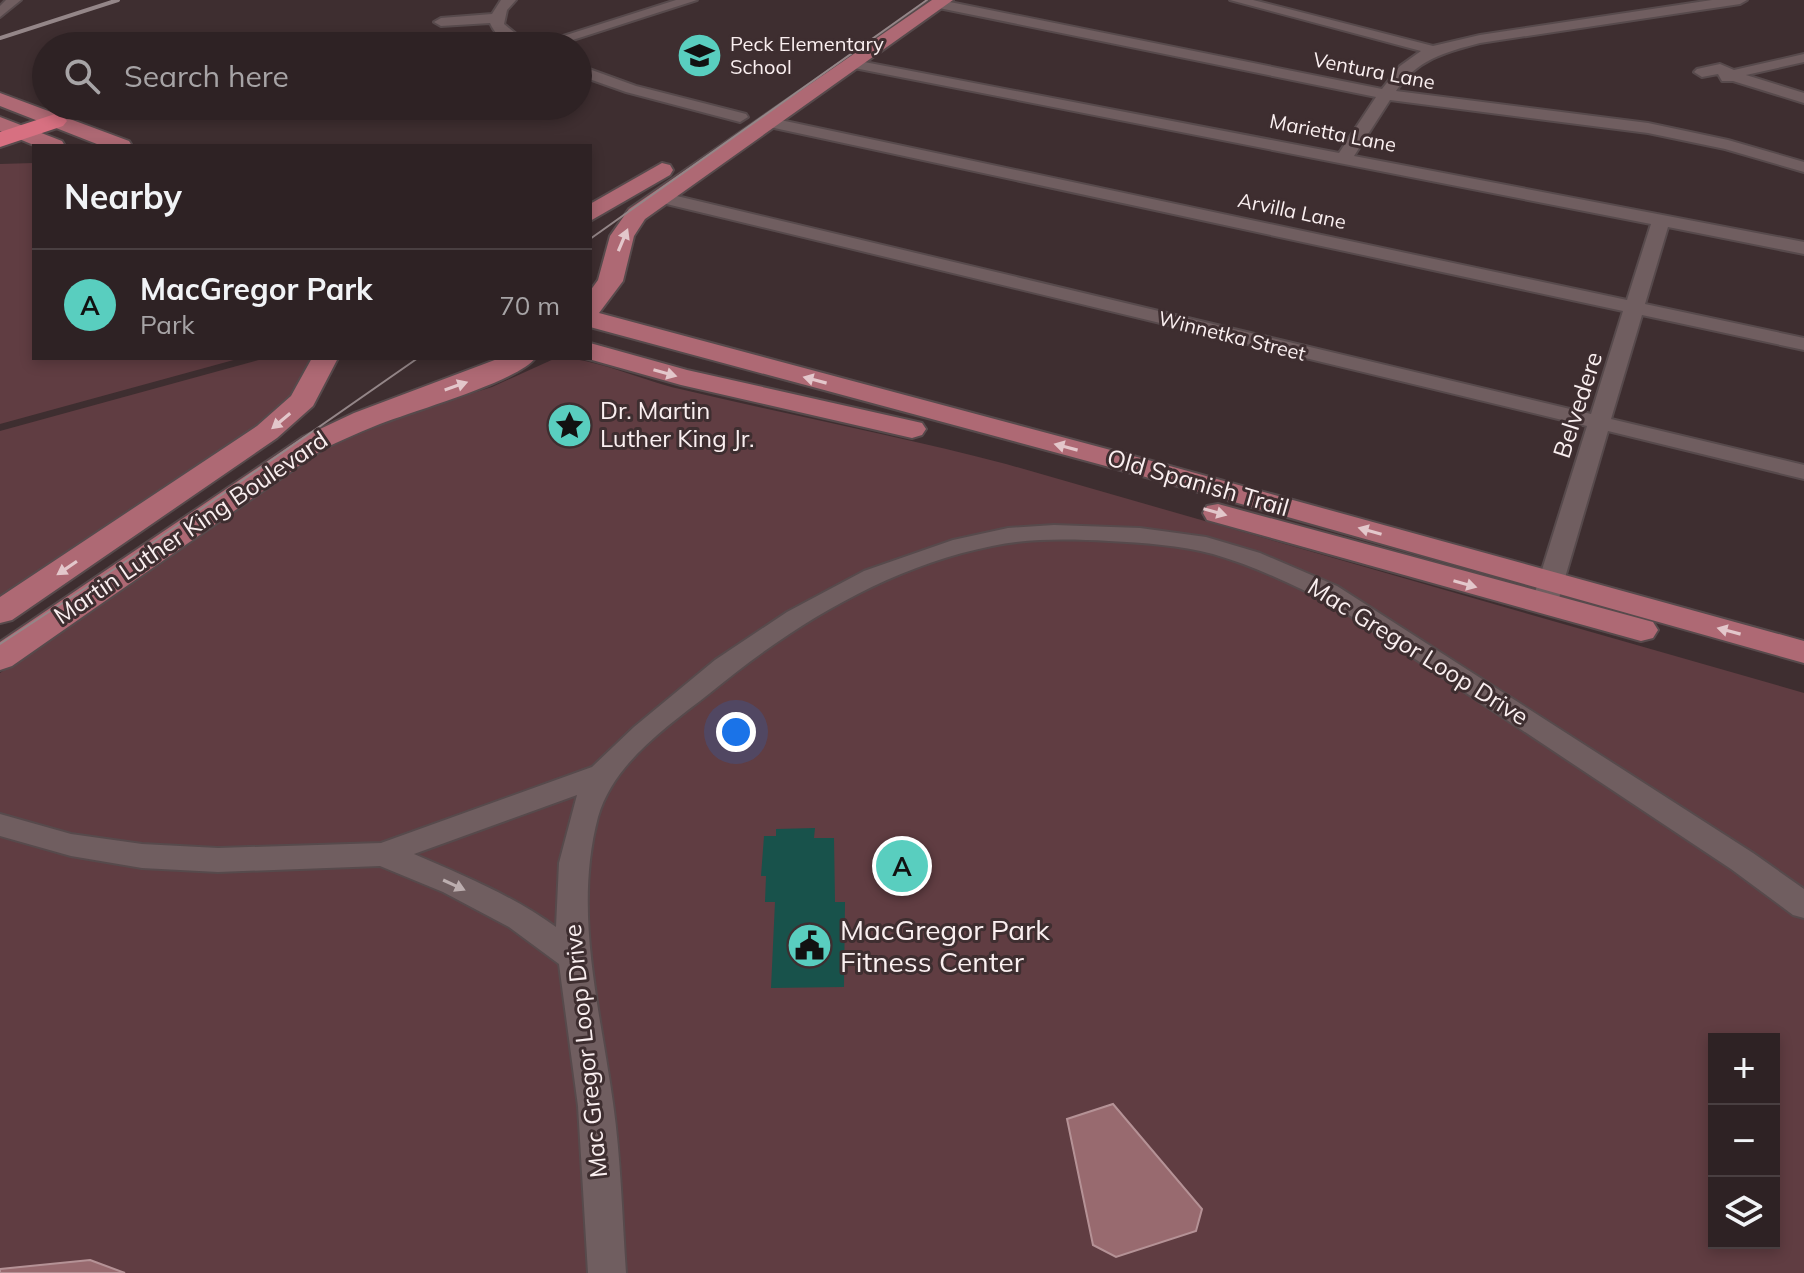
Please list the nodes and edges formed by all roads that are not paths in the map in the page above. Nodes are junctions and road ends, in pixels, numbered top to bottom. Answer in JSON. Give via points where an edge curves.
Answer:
{"nodes":[{"id":1,"x":14,"y":0,"type":"edge"},
{"id":2,"x":509,"y":0,"type":"edge"},
{"id":3,"x":690,"y":0,"type":"edge"},
{"id":4,"x":910,"y":0,"type":"edge"},
{"id":5,"x":1237,"y":0,"type":"edge"},
{"id":6,"x":1740,"y":0,"type":"edge"},
{"id":7,"x":941,"y":2,"type":"edge"},
{"id":8,"x":0,"y":13,"type":"edge"},
{"id":9,"x":497,"y":18,"type":"junction"},
{"id":10,"x":441,"y":22,"type":"dead end"},
{"id":11,"x":504,"y":32,"type":"edge"},
{"id":12,"x":585,"y":32,"type":"edge"},
{"id":13,"x":1433,"y":50,"type":"junction"},
{"id":14,"x":834,"y":51,"type":"dead end"},
{"id":15,"x":1804,"y":58,"type":"edge"},
{"id":16,"x":854,"y":64,"type":"junction"},
{"id":17,"x":1702,"y":72,"type":"dead end"},
{"id":18,"x":592,"y":75,"type":"edge"},
{"id":19,"x":1737,"y":75,"type":"junction"},
{"id":20,"x":775,"y":92,"type":"dead end"},
{"id":21,"x":1388,"y":95,"type":"junction"},
{"id":22,"x":1804,"y":98,"type":"edge"},
{"id":23,"x":0,"y":99,"type":"edge"},
{"id":24,"x":32,"y":112,"type":"edge"},
{"id":25,"x":740,"y":117,"type":"junction"},
{"id":26,"x":55,"y":121,"type":"joint"},
{"id":27,"x":771,"y":123,"type":"junction"},
{"id":28,"x":718,"y":132,"type":"dead end"},
{"id":29,"x":14,"y":136,"type":"edge"},
{"id":30,"x":46,"y":144,"type":"edge"},
{"id":31,"x":116,"y":144,"type":"edge"},
{"id":32,"x":0,"y":151,"type":"edge"},
{"id":33,"x":682,"y":156,"type":"dead end"},
{"id":34,"x":1344,"y":158,"type":"junction"},
{"id":35,"x":1804,"y":167,"type":"edge"},
{"id":36,"x":660,"y":197,"type":"junction"},
{"id":37,"x":592,"y":213,"type":"edge"},
{"id":38,"x":1661,"y":220,"type":"junction"},
{"id":39,"x":1804,"y":248,"type":"edge"},
{"id":40,"x":592,"y":305,"type":"edge"},
{"id":41,"x":1636,"y":309,"type":"junction"},
{"id":42,"x":592,"y":320,"type":"edge"},
{"id":43,"x":1804,"y":344,"type":"edge"},
{"id":44,"x":592,"y":352,"type":"edge"},
{"id":45,"x":324,"y":360,"type":"edge"},
{"id":46,"x":518,"y":360,"type":"edge"},
{"id":47,"x":1598,"y":424,"type":"junction"},
{"id":48,"x":1804,"y":472,"type":"edge"},
{"id":49,"x":1547,"y":594,"type":"junction"},
{"id":50,"x":0,"y":612,"type":"edge"},
{"id":51,"x":1804,"y":652,"type":"edge"},
{"id":52,"x":0,"y":658,"type":"edge"},
{"id":53,"x":1804,"y":674,"type":"edge"},
{"id":54,"x":601,"y":775,"type":"junction"},
{"id":55,"x":0,"y":825,"type":"edge"},
{"id":56,"x":382,"y":854,"type":"junction"},
{"id":57,"x":1804,"y":906,"type":"edge"},
{"id":58,"x":572,"y":956,"type":"junction"},
{"id":59,"x":607,"y":1273,"type":"edge"}],
"edges":[{"from":1,"to":8,"type":"street"},
{"from":2,"to":9,"type":"street"},
{"from":3,"to":12,"type":"street"},
{"from":4,"to":14,"type":"main road"},
{"from":5,"to":13,"type":"street"},
{"from":6,"to":13,"type":"street"},
{"from":7,"to":16,"type":"main road"},
{"from":7,"to":21,"type":"street","name":"Ventura Lane"},
{"from":9,"to":10,"type":"street"},
{"from":9,"to":11,"type":"street"},
{"from":13,"to":21,"type":"street","via":[[1405,69]]},
{"from":15,"to":19,"type":"street"},
{"from":16,"to":27,"type":"main road"},
{"from":16,"to":34,"type":"street","name":"Marietta Lane"},
{"from":17,"to":19,"type":"street","via":[[1716,78]]},
{"from":18,"to":25,"type":"street"},
{"from":19,"to":22,"type":"street"},
{"from":20,"to":25,"type":"main road"},
{"from":21,"to":34,"type":"street"},
{"from":21,"to":35,"type":"street","name":"Ventura Lane","via":[[1648,128]]},
{"from":23,"to":24,"type":"main road"},
{"from":25,"to":28,"type":"main road"},
{"from":26,"to":29,"type":"highway"},
{"from":26,"to":31,"type":"main road"},
{"from":27,"to":36,"type":"main road"},
{"from":27,"to":41,"type":"street","name":"Arvilla Lane"},
{"from":29,"to":30,"type":"main road"},
{"from":29,"to":32,"type":"main road"},
{"from":33,"to":37,"type":"main road"},
{"from":34,"to":38,"type":"street","name":"Marietta Lane"},
{"from":40,"to":36,"type":"main road","one_way":true,"via":[[610,281],[622,236],[637,214]]},
{"from":36,"to":47,"type":"street","name":"Winnetka Street"},
{"from":38,"to":39,"type":"street","name":"Marietta Lane"},
{"from":38,"to":41,"type":"street","name":"Belvedere"},
{"from":41,"to":43,"type":"street","name":"Arvilla Lane"},
{"from":41,"to":47,"type":"street","name":"Belvedere"},
{"from":49,"to":42,"type":"main road","name":"Old Spanish Trail","one_way":true,"via":[[1154,470]]},
{"from":44,"to":49,"type":"main road","name":"Old Spanish Trail","one_way":true},
{"from":45,"to":50,"type":"main road","name":"Martin Luther King Boulevard","one_way":true,"via":[[303,400],[267,432]]},
{"from":52,"to":46,"type":"main road","name":"Martin Luther King Boulevard","one_way":true,"via":[[313,443],[366,416]]},
{"from":47,"to":48,"type":"street","name":"Winnetka Street"},
{"from":47,"to":49,"type":"street","name":"Belvedere"},
{"from":51,"to":49,"type":"main road","name":"Old Spanish Trail","one_way":true},
{"from":49,"to":53,"type":"main road","name":"Old Spanish Trail"},
{"from":54,"to":56,"type":"street"},
{"from":54,"to":57,"type":"street","name":"Mac Gregor Loop Drive","via":[[761,638],[906,563],[973,542],[1052,532],[1179,540],[1255,559],[1343,599]]},
{"from":54,"to":58,"type":"street","name":"Mac Gregor Loop Drive","via":[[575,857]]},
{"from":55,"to":56,"type":"street","via":[[71,845],[142,856],[244,860]]},
{"from":56,"to":58,"type":"street","one_way":true,"via":[[520,918]]},
{"from":58,"to":59,"type":"street","name":"Mac Gregor Loop Drive","via":[[596,1107]]}]}
